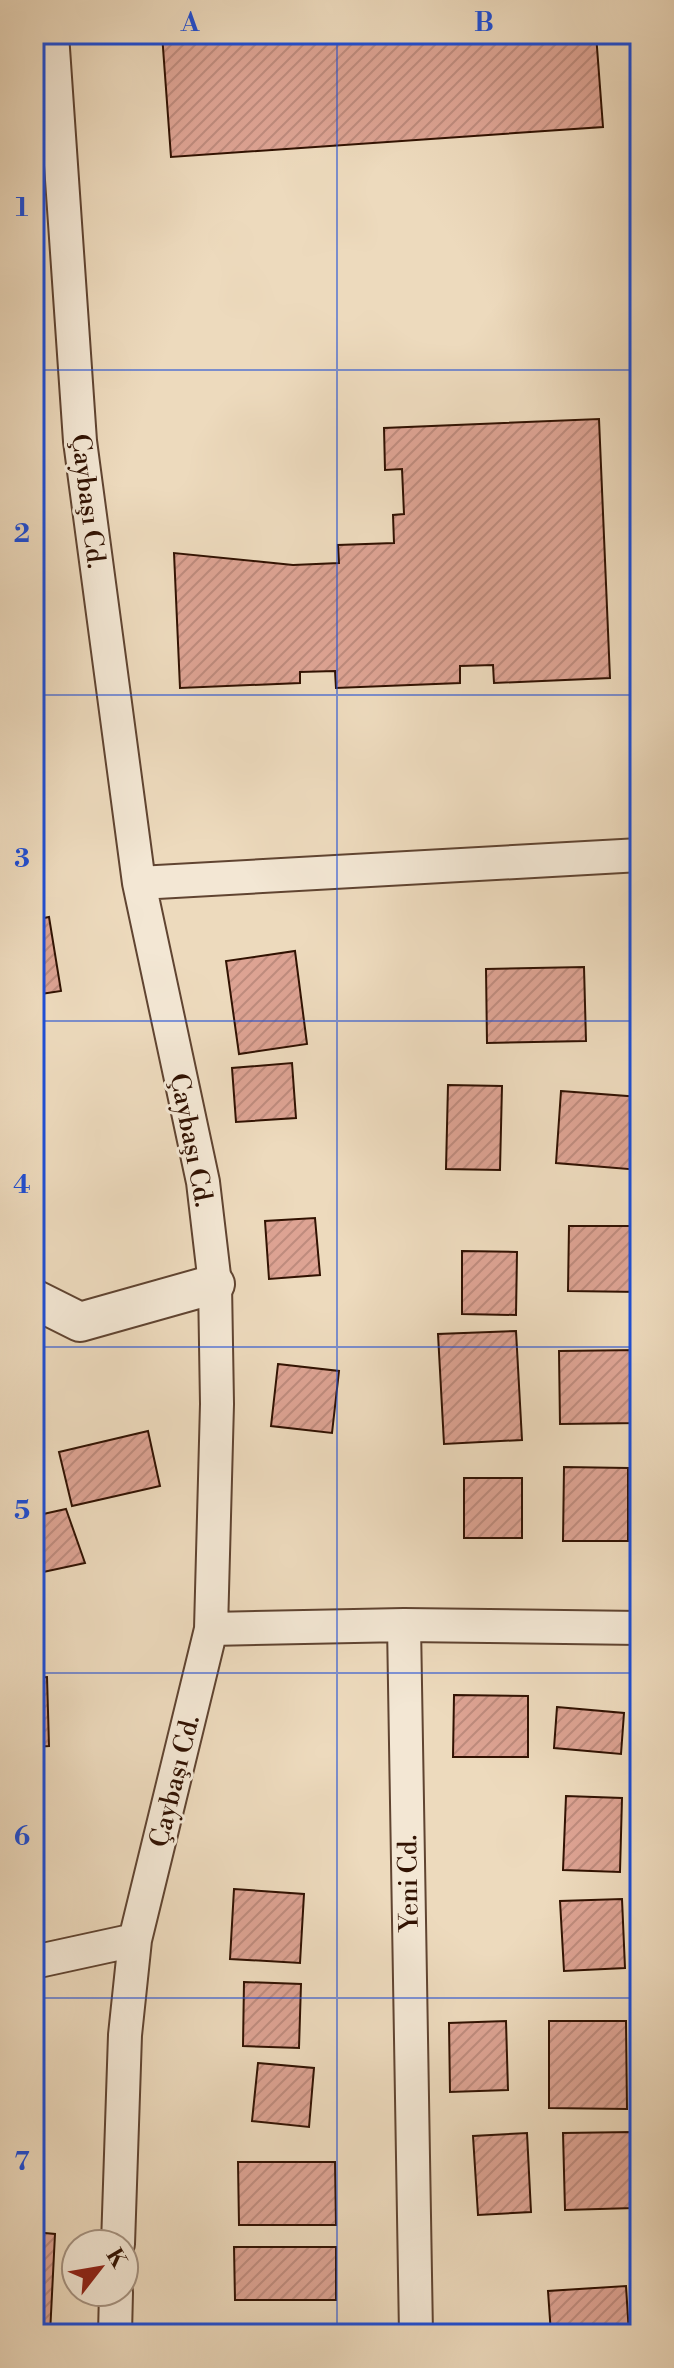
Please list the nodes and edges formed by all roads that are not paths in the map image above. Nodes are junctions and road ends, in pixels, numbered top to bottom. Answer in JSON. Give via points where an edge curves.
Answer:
{"nodes":[{"id":1,"x":52,"y":34,"type":"edge"},
{"id":2,"x":640,"y":855,"type":"edge"},
{"id":3,"x":139,"y":883,"type":"junction"},
{"id":4,"x":215,"y":1284,"type":"junction"},
{"id":5,"x":34,"y":1299,"type":"edge"},
{"id":6,"x":404,"y":1625,"type":"junction"},
{"id":7,"x":640,"y":1628,"type":"edge"},
{"id":8,"x":211,"y":1629,"type":"junction"},
{"id":9,"x":135,"y":1940,"type":"junction"},
{"id":10,"x":34,"y":1962,"type":"edge"},
{"id":11,"x":119,"y":2228,"type":"edge"},
{"id":12,"x":116,"y":2308,"type":"edge"},
{"id":13,"x":115,"y":2334,"type":"edge"},
{"id":14,"x":416,"y":2334,"type":"edge"}],
"edges":[{"from":1,"to":3,"type":"street","name":"Çaybaşı Cd.","via":[[80,441]]},
{"from":2,"to":3,"type":"street"},
{"from":3,"to":4,"type":"street","name":"Çaybaşı Cd.","via":[[203,1182]]},
{"from":4,"to":5,"type":"street","via":[[80,1322]]},
{"from":4,"to":8,"type":"street","name":"Çaybaşı Cd."},
{"from":6,"to":7,"type":"street"},
{"from":6,"to":8,"type":"street"},
{"from":6,"to":14,"type":"street","name":"Yeni Cd."},
{"from":8,"to":9,"type":"street","name":"Çaybaşı Cd."},
{"from":9,"to":10,"type":"street"},
{"from":9,"to":11,"type":"street","name":"Çaybaşı Cd.","via":[[125,2035]]},
{"from":12,"to":13,"type":"street"}]}
